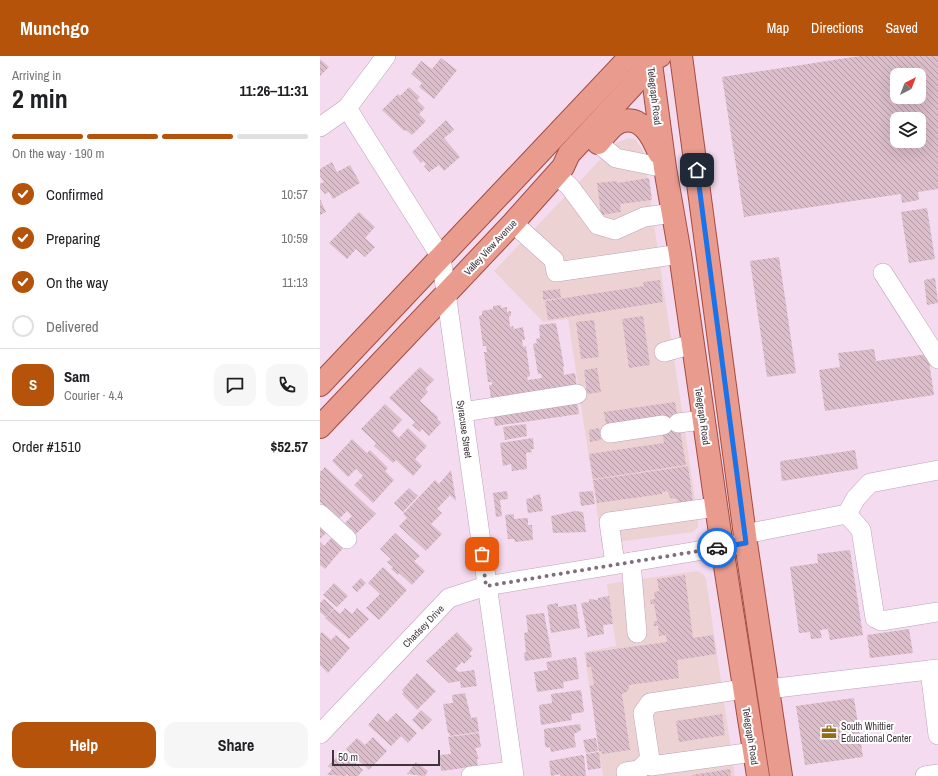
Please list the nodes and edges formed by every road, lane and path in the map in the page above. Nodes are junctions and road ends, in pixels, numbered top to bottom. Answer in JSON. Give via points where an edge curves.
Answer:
{"nodes":[{"id":1,"x":386,"y":56,"type":"edge"},
{"id":2,"x":681,"y":56,"type":"edge"},
{"id":3,"x":654,"y":57,"type":"edge"},
{"id":4,"x":346,"y":108,"type":"junction"},
{"id":5,"x":320,"y":127,"type":"edge"},
{"id":6,"x":598,"y":143,"type":"junction"},
{"id":7,"x":665,"y":168,"type":"junction"},
{"id":8,"x":559,"y":170,"type":"junction"},
{"id":9,"x":673,"y":213,"type":"junction"},
{"id":10,"x":513,"y":223,"type":"junction"},
{"id":11,"x":680,"y":254,"type":"junction"},
{"id":12,"x":441,"y":257,"type":"junction"},
{"id":13,"x":883,"y":273,"type":"dead end"},
{"id":14,"x":447,"y":293,"type":"junction"},
{"id":15,"x":693,"y":344,"type":"junction"},
{"id":16,"x":664,"y":352,"type":"dead end"},
{"id":17,"x":938,"y":359,"type":"edge"},
{"id":18,"x":320,"y":385,"type":"edge"},
{"id":19,"x":577,"y":394,"type":"dead end"},
{"id":20,"x":463,"y":412,"type":"junction"},
{"id":21,"x":703,"y":420,"type":"junction"},
{"id":22,"x":320,"y":427,"type":"edge"},
{"id":23,"x":610,"y":433,"type":"dead end"},
{"id":24,"x":938,"y":470,"type":"edge"},
{"id":25,"x":716,"y":508,"type":"junction"},
{"id":26,"x":320,"y":514,"type":"edge"},
{"id":27,"x":847,"y":514,"type":"junction"},
{"id":28,"x":347,"y":539,"type":"dead end"},
{"id":29,"x":746,"y":539,"type":"junction"},
{"id":30,"x":722,"y":547,"type":"junction"},
{"id":31,"x":623,"y":563,"type":"junction"},
{"id":32,"x":486,"y":586,"type":"junction"},
{"id":33,"x":938,"y":612,"type":"edge"},
{"id":34,"x":637,"y":633,"type":"dead end"},
{"id":35,"x":934,"y":670,"type":"edge"},
{"id":36,"x":744,"y":689,"type":"junction"},
{"id":37,"x":768,"y":690,"type":"junction"},
{"id":38,"x":320,"y":734,"type":"edge"},
{"id":39,"x":938,"y":735,"type":"edge"},
{"id":40,"x":754,"y":752,"type":"junction"},
{"id":41,"x":650,"y":759,"type":"junction"},
{"id":42,"x":513,"y":773,"type":"edge"},
{"id":43,"x":938,"y":774,"type":"edge"},
{"id":44,"x":471,"y":776,"type":"edge"},
{"id":45,"x":627,"y":776,"type":"edge"},
{"id":46,"x":758,"y":776,"type":"edge"},
{"id":47,"x":781,"y":776,"type":"edge"},
{"id":48,"x":925,"y":776,"type":"edge"}],
"edges":[{"from":1,"to":4,"type":"street"},
{"from":2,"to":29,"type":"main road"},
{"from":3,"to":7,"type":"main road","name":"Telegraph Road"},
{"from":3,"to":8,"type":"main road","name":"Valley View Avenue","via":[[633,85],[569,154]]},
{"from":3,"to":12,"type":"main road","via":[[626,61]]},
{"from":4,"to":5,"type":"street"},
{"from":4,"to":12,"type":"street","name":"Syracuse Street"},
{"from":6,"to":7,"type":"street","via":[[616,158]]},
{"from":6,"to":7,"type":"main road","via":[[620,122],[635,122],[645,128],[654,139]]},
{"from":6,"to":8,"type":"main road","via":[[578,164]]},
{"from":7,"to":9,"type":"main road","name":"Telegraph Road"},
{"from":8,"to":9,"type":"street","via":[[598,225],[615,230],[644,217]]},
{"from":8,"to":10,"type":"main road","name":"Valley View Avenue"},
{"from":9,"to":11,"type":"main road","name":"Telegraph Road"},
{"from":10,"to":11,"type":"street","via":[[554,260],[556,272]]},
{"from":10,"to":14,"type":"main road","name":"Valley View Avenue"},
{"from":11,"to":15,"type":"main road","name":"Telegraph Road"},
{"from":12,"to":14,"type":"street","name":"Syracuse Street"},
{"from":12,"to":18,"type":"main road"},
{"from":13,"to":17,"type":"street"},
{"from":14,"to":20,"type":"street","name":"Syracuse Street"},
{"from":14,"to":22,"type":"main road","name":"Valley View Avenue"},
{"from":15,"to":16,"type":"street"},
{"from":15,"to":21,"type":"main road","name":"Telegraph Road"},
{"from":19,"to":20,"type":"street"},
{"from":20,"to":32,"type":"street","name":"Syracuse Street"},
{"from":21,"to":23,"type":"street"},
{"from":21,"to":25,"type":"main road","name":"Telegraph Road"},
{"from":24,"to":27,"type":"street","via":[[870,483],[856,498]]},
{"from":25,"to":30,"type":"main road","name":"Telegraph Road"},
{"from":25,"to":31,"type":"street","via":[[609,522]]},
{"from":26,"to":28,"type":"street"},
{"from":27,"to":29,"type":"street","name":"Chadsey Drive"},
{"from":27,"to":33,"type":"street","via":[[861,530],[875,618],[881,621]]},
{"from":29,"to":30,"type":"street","name":"Chadsey Drive"},
{"from":29,"to":37,"type":"main road"},
{"from":30,"to":31,"type":"street","name":"Chadsey Drive"},
{"from":30,"to":36,"type":"main road","name":"Telegraph Road"},
{"from":31,"to":32,"type":"street","name":"Chadsey Drive"},
{"from":31,"to":34,"type":"street"},
{"from":32,"to":38,"type":"street","name":"Chadsey Drive","via":[[449,598]]},
{"from":32,"to":42,"type":"street","name":"Syracuse Street"},
{"from":35,"to":37,"type":"street"},
{"from":35,"to":39,"type":"street"},
{"from":36,"to":40,"type":"main road","name":"Telegraph Road"},
{"from":36,"to":41,"type":"street","via":[[650,703],[643,713]]},
{"from":37,"to":47,"type":"main road"},
{"from":40,"to":41,"type":"street","via":[[651,766]]},
{"from":40,"to":46,"type":"main road","name":"Telegraph Road"},
{"from":41,"to":45,"type":"street","via":[[639,770],[626,772]]},
{"from":42,"to":44,"type":"street"},
{"from":43,"to":48,"type":"street"}]}
